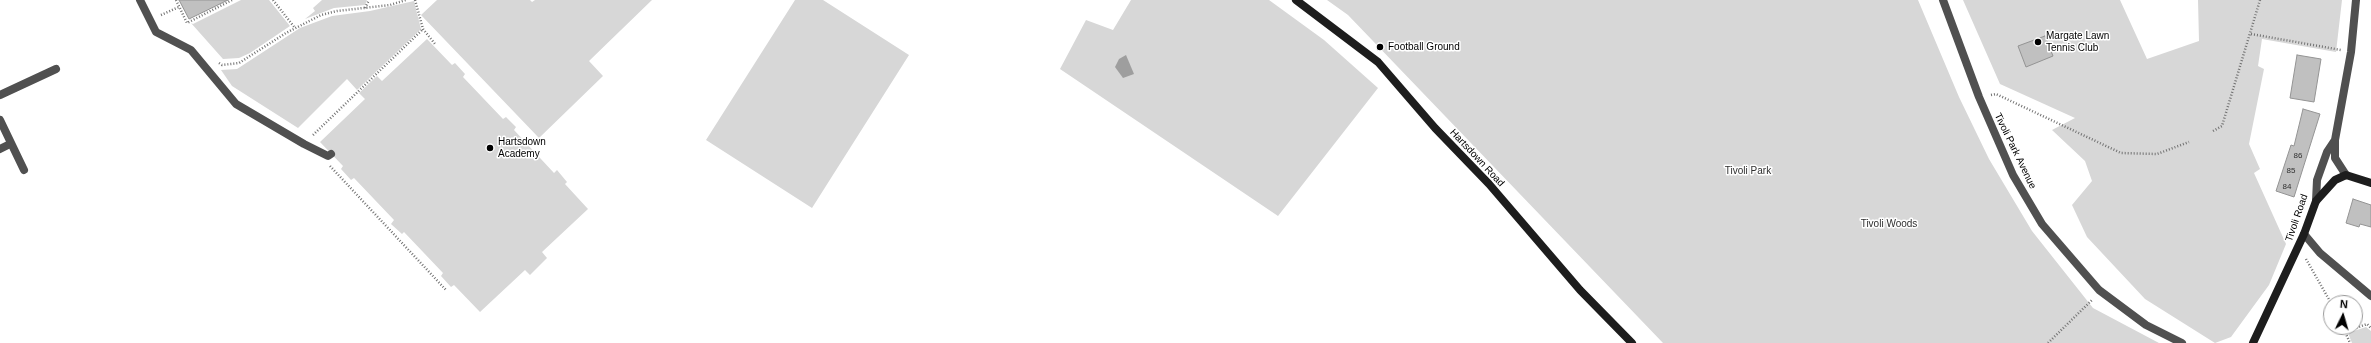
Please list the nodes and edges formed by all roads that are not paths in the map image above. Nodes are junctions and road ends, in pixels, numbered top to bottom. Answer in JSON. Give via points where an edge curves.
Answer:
{"nodes":[{"id":1,"x":140,"y":0,"type":"edge"},
{"id":2,"x":1296,"y":0,"type":"edge"},
{"id":3,"x":1943,"y":0,"type":"edge"},
{"id":4,"x":2356,"y":0,"type":"edge"},
{"id":5,"x":56,"y":68,"type":"dead end"},
{"id":6,"x":0,"y":95,"type":"edge"},
{"id":7,"x":0,"y":120,"type":"edge"},
{"id":8,"x":2335,"y":140,"type":"junction"},
{"id":9,"x":10,"y":144,"type":"junction"},
{"id":10,"x":0,"y":149,"type":"edge"},
{"id":11,"x":332,"y":154,"type":"dead end"},
{"id":12,"x":24,"y":170,"type":"dead end"},
{"id":13,"x":2346,"y":175,"type":"junction"},
{"id":14,"x":2371,"y":183,"type":"edge"},
{"id":15,"x":2316,"y":202,"type":"junction"},
{"id":16,"x":2304,"y":234,"type":"junction"},
{"id":17,"x":2371,"y":296,"type":"edge"},
{"id":18,"x":1632,"y":343,"type":"edge"},
{"id":19,"x":2182,"y":343,"type":"edge"},
{"id":20,"x":2253,"y":343,"type":"edge"}],
"edges":[{"from":1,"to":11,"type":"street","via":[[156,32],[191,50],[236,104],[304,144],[328,156]]},
{"from":2,"to":18,"type":"main road","name":"Hartsdown Road","via":[[1378,62],[1435,128],[1489,184],[1580,290]]},
{"from":3,"to":19,"type":"street","name":"Tivoli Park Avenue","via":[[1978,97],[2013,175],[2042,224],[2099,290],[2146,325]]},
{"from":4,"to":8,"type":"street","name":"Tivoli Road","via":[[2351,52]]},
{"from":5,"to":6,"type":"street"},
{"from":7,"to":9,"type":"street"},
{"from":8,"to":13,"type":"street","via":[[2335,158]]},
{"from":8,"to":15,"type":"street","name":"Tivoli Road","via":[[2327,152],[2317,180]]},
{"from":9,"to":10,"type":"street"},
{"from":9,"to":12,"type":"street"},
{"from":13,"to":14,"type":"main road"},
{"from":13,"to":15,"type":"main road","via":[[2335,180]]},
{"from":15,"to":16,"type":"main road","name":"Tivoli Road"},
{"from":16,"to":17,"type":"street","via":[[2320,253]]},
{"from":16,"to":20,"type":"main road","name":"Tivoli Road"}]}
